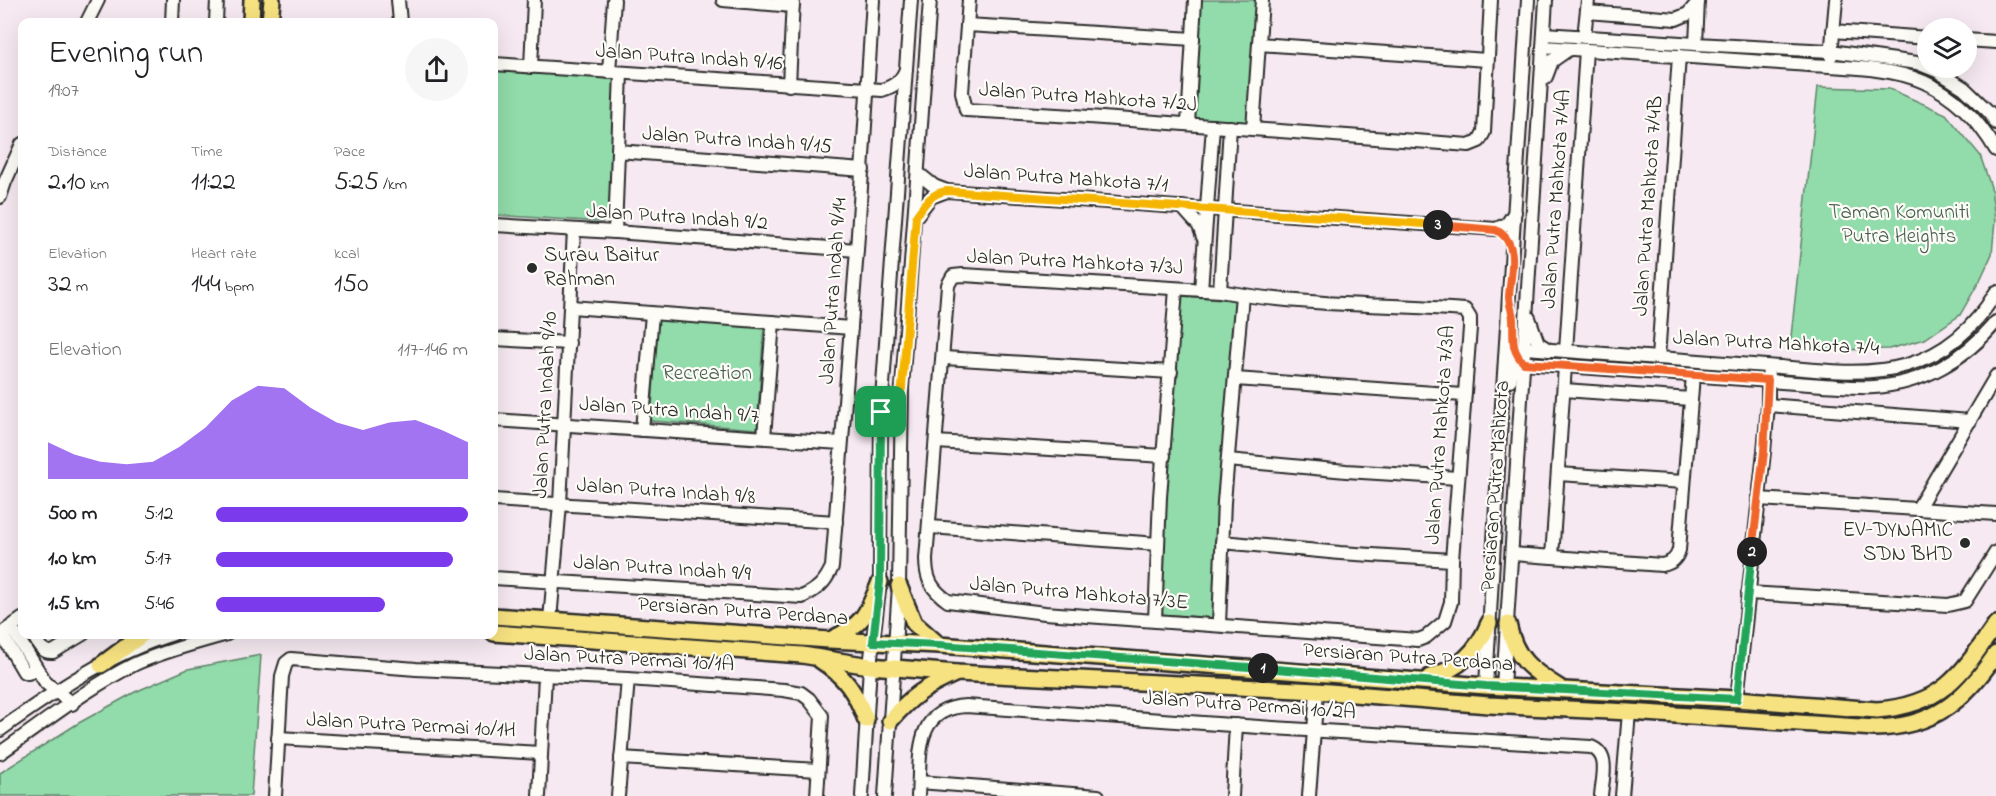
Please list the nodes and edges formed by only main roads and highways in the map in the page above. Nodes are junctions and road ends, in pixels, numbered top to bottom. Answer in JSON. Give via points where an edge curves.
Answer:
{"nodes":[{"id":1,"x":252,"y":0,"type":"edge"},
{"id":2,"x":272,"y":0,"type":"edge"},
{"id":3,"x":251,"y":18,"type":"edge"},
{"id":4,"x":270,"y":18,"type":"edge"},
{"id":5,"x":880,"y":582,"type":"road end"},
{"id":6,"x":899,"y":586,"type":"road end"},
{"id":7,"x":498,"y":616,"type":"edge"},
{"id":8,"x":1489,"y":623,"type":"road end"},
{"id":9,"x":1508,"y":624,"type":"road end"},
{"id":10,"x":1996,"y":624,"type":"edge"},
{"id":11,"x":498,"y":633,"type":"edge"},
{"id":12,"x":136,"y":639,"type":"edge"},
{"id":13,"x":830,"y":640,"type":"junction"},
{"id":14,"x":939,"y":645,"type":"junction"},
{"id":15,"x":1996,"y":654,"type":"edge"},
{"id":16,"x":802,"y":655,"type":"junction"},
{"id":17,"x":101,"y":665,"type":"road end"},
{"id":18,"x":957,"y":673,"type":"junction"},
{"id":19,"x":1421,"y":680,"type":"junction"},
{"id":20,"x":1495,"y":688,"type":"junction"},
{"id":21,"x":1563,"y":690,"type":"junction"},
{"id":22,"x":1448,"y":702,"type":"junction"},
{"id":23,"x":1547,"y":708,"type":"junction"},
{"id":24,"x":866,"y":720,"type":"road end"},
{"id":25,"x":890,"y":721,"type":"road end"}],
"edges":[{"from":1,"to":3,"type":"main road"},
{"from":2,"to":4,"type":"main road"},
{"from":5,"to":13,"type":"main road","via":[[858,624]]},
{"from":6,"to":14,"type":"main road","via":[[914,623]]},
{"from":7,"to":13,"type":"main road","name":"Persiaran Putra Perdana"},
{"from":8,"to":19,"type":"main road","via":[[1464,661],[1445,673]]},
{"from":9,"to":21,"type":"main road","via":[[1511,641],[1522,660]]},
{"from":10,"to":21,"type":"main road","name":"Persiaran Putra Perdana","via":[[1945,688],[1919,703],[1899,708],[1877,710]]},
{"from":11,"to":16,"type":"main road","name":"Persiaran Putra Perdana"},
{"from":12,"to":17,"type":"main road"},
{"from":13,"to":14,"type":"main road","name":"Persiaran Putra Perdana"},
{"from":14,"to":19,"type":"main road","name":"Persiaran Putra Perdana"},
{"from":15,"to":23,"type":"main road","name":"Persiaran Putra Perdana","via":[[1969,690],[1952,705],[1930,717],[1896,726],[1875,728]]},
{"from":16,"to":18,"type":"main road","name":"Persiaran Putra Perdana","via":[[870,666]]},
{"from":16,"to":24,"type":"main road","via":[[818,658],[841,676],[856,694]]},
{"from":18,"to":22,"type":"main road","name":"Persiaran Putra Perdana","via":[[1317,691]]},
{"from":18,"to":25,"type":"main road","via":[[926,687]]},
{"from":19,"to":20,"type":"main road","name":"Persiaran Putra Perdana"},
{"from":20,"to":21,"type":"main road","name":"Persiaran Putra Perdana"},
{"from":20,"to":22,"type":"main road","via":[[1478,698],[1460,697]]},
{"from":20,"to":23,"type":"main road","via":[[1513,700]]},
{"from":22,"to":23,"type":"main road","name":"Persiaran Putra Perdana"}]}
